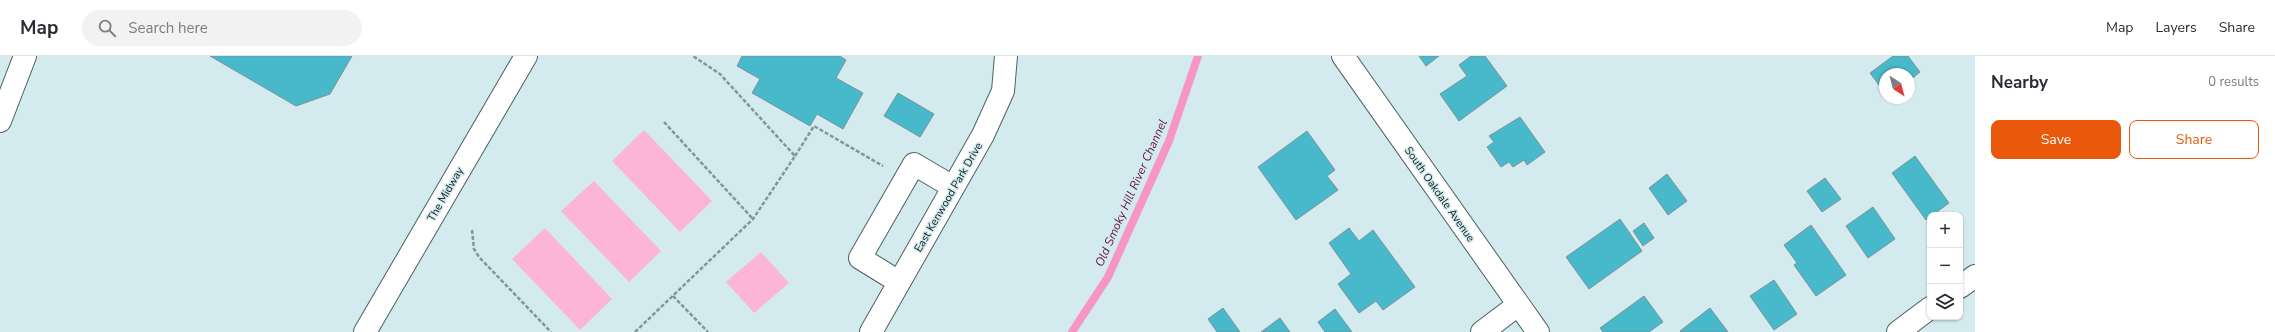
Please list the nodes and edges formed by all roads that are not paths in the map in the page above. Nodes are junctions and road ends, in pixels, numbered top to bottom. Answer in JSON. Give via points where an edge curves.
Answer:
{"nodes":[{"id":1,"x":25,"y":56,"type":"edge"},
{"id":2,"x":526,"y":56,"type":"edge"},
{"id":3,"x":1006,"y":56,"type":"edge"},
{"id":4,"x":1343,"y":56,"type":"edge"},
{"id":5,"x":0,"y":121,"type":"edge"},
{"id":6,"x":953,"y":188,"type":"junction"},
{"id":7,"x":1975,"y":276,"type":"edge"},
{"id":8,"x":899,"y":282,"type":"junction"},
{"id":9,"x":1963,"y":285,"type":"edge"},
{"id":10,"x":1518,"y":305,"type":"junction"},
{"id":11,"x":1927,"y":310,"type":"edge"},
{"id":12,"x":365,"y":332,"type":"edge"},
{"id":13,"x":871,"y":332,"type":"edge"},
{"id":14,"x":1482,"y":332,"type":"edge"},
{"id":15,"x":1538,"y":332,"type":"edge"},
{"id":16,"x":1898,"y":332,"type":"edge"}],
"edges":[{"from":1,"to":5,"type":"street"},
{"from":2,"to":12,"type":"street","name":"The Midway"},
{"from":3,"to":6,"type":"street","name":"East Kenwood Park Drive","via":[[1002,91],[983,135]]},
{"from":4,"to":10,"type":"street","name":"South Oakdale Avenue"},
{"from":6,"to":8,"type":"street","name":"East Kenwood Park Drive"},
{"from":6,"to":8,"type":"street","via":[[914,164],[860,258]]},
{"from":7,"to":9,"type":"street"},
{"from":8,"to":13,"type":"street","name":"East Kenwood Park Drive"},
{"from":10,"to":14,"type":"street"},
{"from":10,"to":15,"type":"street","name":"South Oakdale Avenue"},
{"from":11,"to":16,"type":"street"}]}
